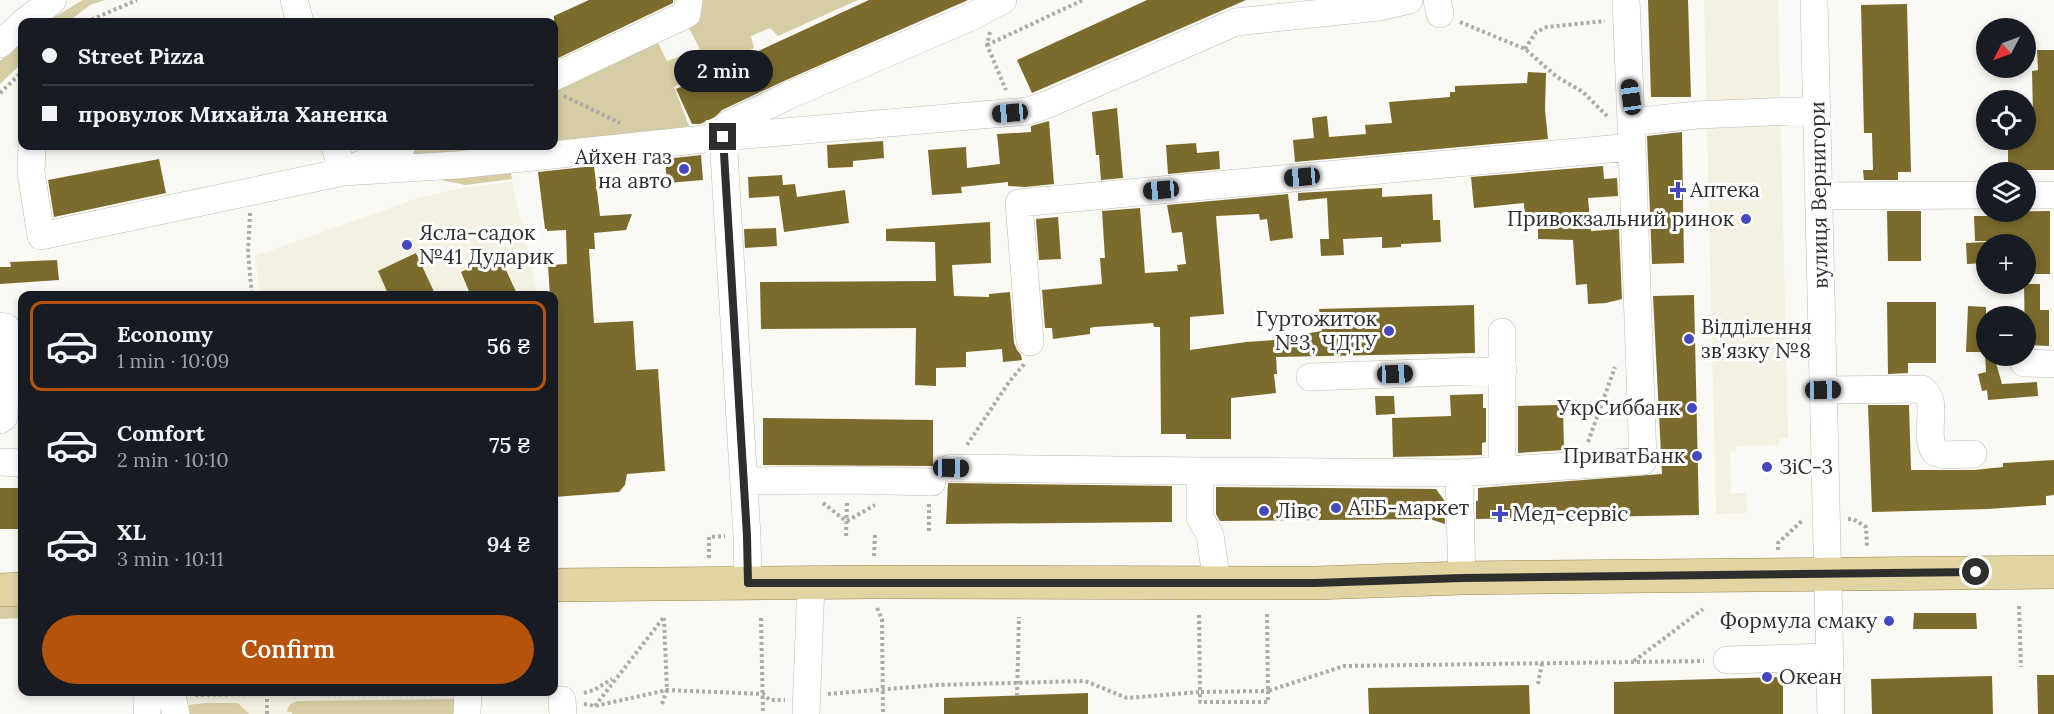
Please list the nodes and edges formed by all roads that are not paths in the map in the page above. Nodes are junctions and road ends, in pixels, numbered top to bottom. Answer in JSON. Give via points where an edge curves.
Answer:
{"nodes":[{"id":1,"x":52,"y":0,"type":"edge"},
{"id":2,"x":294,"y":0,"type":"edge"},
{"id":3,"x":689,"y":0,"type":"edge"},
{"id":4,"x":1409,"y":0,"type":"edge"},
{"id":5,"x":1814,"y":0,"type":"edge"},
{"id":6,"x":999,"y":3,"type":"edge"},
{"id":7,"x":1626,"y":10,"type":"edge"},
{"id":8,"x":29,"y":18,"type":"edge"},
{"id":9,"x":299,"y":18,"type":"edge"},
{"id":10,"x":18,"y":28,"type":"edge"},
{"id":11,"x":0,"y":44,"type":"edge"},
{"id":12,"x":558,"y":82,"type":"edge"},
{"id":13,"x":1817,"y":110,"type":"junction"},
{"id":14,"x":1632,"y":134,"type":"junction"},
{"id":15,"x":723,"y":137,"type":"junction"},
{"id":16,"x":32,"y":150,"type":"edge"},
{"id":17,"x":336,"y":150,"type":"edge"},
{"id":18,"x":393,"y":150,"type":"edge"},
{"id":19,"x":343,"y":172,"type":"junction"},
{"id":20,"x":1976,"y":195,"type":"edge"},
{"id":21,"x":2036,"y":195,"type":"edge"},
{"id":22,"x":2054,"y":195,"type":"edge"},
{"id":23,"x":1819,"y":196,"type":"junction"},
{"id":24,"x":0,"y":326,"type":"edge"},
{"id":25,"x":1502,"y":332,"type":"dead end"},
{"id":26,"x":1030,"y":342,"type":"road end"},
{"id":27,"x":2036,"y":363,"type":"edge"},
{"id":28,"x":2054,"y":363,"type":"edge"},
{"id":29,"x":1503,"y":370,"type":"junction"},
{"id":30,"x":1310,"y":376,"type":"dead end"},
{"id":31,"x":1823,"y":390,"type":"junction"},
{"id":32,"x":0,"y":420,"type":"edge"},
{"id":33,"x":1972,"y":454,"type":"dead end"},
{"id":34,"x":0,"y":462,"type":"edge"},
{"id":35,"x":18,"y":463,"type":"edge"},
{"id":36,"x":1502,"y":470,"type":"junction"},
{"id":37,"x":1200,"y":471,"type":"junction"},
{"id":38,"x":1459,"y":473,"type":"junction"},
{"id":39,"x":744,"y":481,"type":"junction"},
{"id":40,"x":2054,"y":572,"type":"edge"},
{"id":41,"x":1827,"y":573,"type":"junction"},
{"id":42,"x":1462,"y":578,"type":"junction"},
{"id":43,"x":748,"y":583,"type":"junction"},
{"id":44,"x":1217,"y":583,"type":"junction"},
{"id":45,"x":811,"y":584,"type":"junction"},
{"id":46,"x":558,"y":585,"type":"edge"},
{"id":47,"x":0,"y":590,"type":"edge"},
{"id":48,"x":18,"y":590,"type":"edge"},
{"id":49,"x":1829,"y":657,"type":"junction"},
{"id":50,"x":1727,"y":660,"type":"road end"},
{"id":51,"x":167,"y":698,"type":"edge"},
{"id":52,"x":806,"y":705,"type":"edge"},
{"id":53,"x":147,"y":714,"type":"edge"},
{"id":54,"x":1831,"y":714,"type":"edge"}],
"edges":[{"from":1,"to":8,"type":"street"},
{"from":2,"to":9,"type":"street"},
{"from":3,"to":12,"type":"street","via":[[687,14]]},
{"from":4,"to":15,"type":"street","via":[[1379,7],[1236,22],[1044,106],[1010,113]]},
{"from":5,"to":13,"type":"street","name":"вулиця Вернигори"},
{"from":6,"to":15,"type":"street","via":[[729,124]]},
{"from":7,"to":14,"type":"street"},
{"from":10,"to":11,"type":"street"},
{"from":13,"to":14,"type":"street","via":[[1697,115]]},
{"from":13,"to":23,"type":"street","name":"вулиця Вернигори"},
{"from":14,"to":26,"type":"street","via":[[1019,203]]},
{"from":14,"to":36,"type":"street","via":[[1643,461]]},
{"from":15,"to":19,"type":"street","via":[[457,165]]},
{"from":15,"to":39,"type":"street"},
{"from":16,"to":19,"type":"street","via":[[31,172],[41,236]]},
{"from":17,"to":19,"type":"street"},
{"from":18,"to":19,"type":"street"},
{"from":20,"to":23,"type":"street"},
{"from":21,"to":22,"type":"street"},
{"from":23,"to":31,"type":"street","name":"вулиця Вернигори"},
{"from":24,"to":32,"type":"street","via":[[6,327],[4,417]]},
{"from":25,"to":29,"type":"street"},
{"from":27,"to":28,"type":"street"},
{"from":29,"to":30,"type":"street"},
{"from":29,"to":36,"type":"street"},
{"from":31,"to":33,"type":"street","via":[[1922,389],[1930,400],[1931,443],[1935,452]]},
{"from":31,"to":41,"type":"street","name":"вулиця Вернигори"},
{"from":34,"to":35,"type":"street"},
{"from":36,"to":38,"type":"street"},
{"from":37,"to":38,"type":"street"},
{"from":37,"to":39,"type":"street"},
{"from":37,"to":44,"type":"street","via":[[1200,518],[1210,535]]},
{"from":38,"to":42,"type":"street"},
{"from":39,"to":43,"type":"street"},
{"from":40,"to":41,"type":"main road"},
{"from":41,"to":42,"type":"main road"},
{"from":41,"to":49,"type":"street","name":"вулиця Вернигори"},
{"from":42,"to":44,"type":"main road"},
{"from":43,"to":45,"type":"main road"},
{"from":43,"to":46,"type":"main road"},
{"from":44,"to":45,"type":"main road"},
{"from":45,"to":52,"type":"street"},
{"from":47,"to":48,"type":"main road"},
{"from":49,"to":50,"type":"street"},
{"from":49,"to":54,"type":"street","name":"вулиця Вернигори"},
{"from":51,"to":53,"type":"street"}]}
